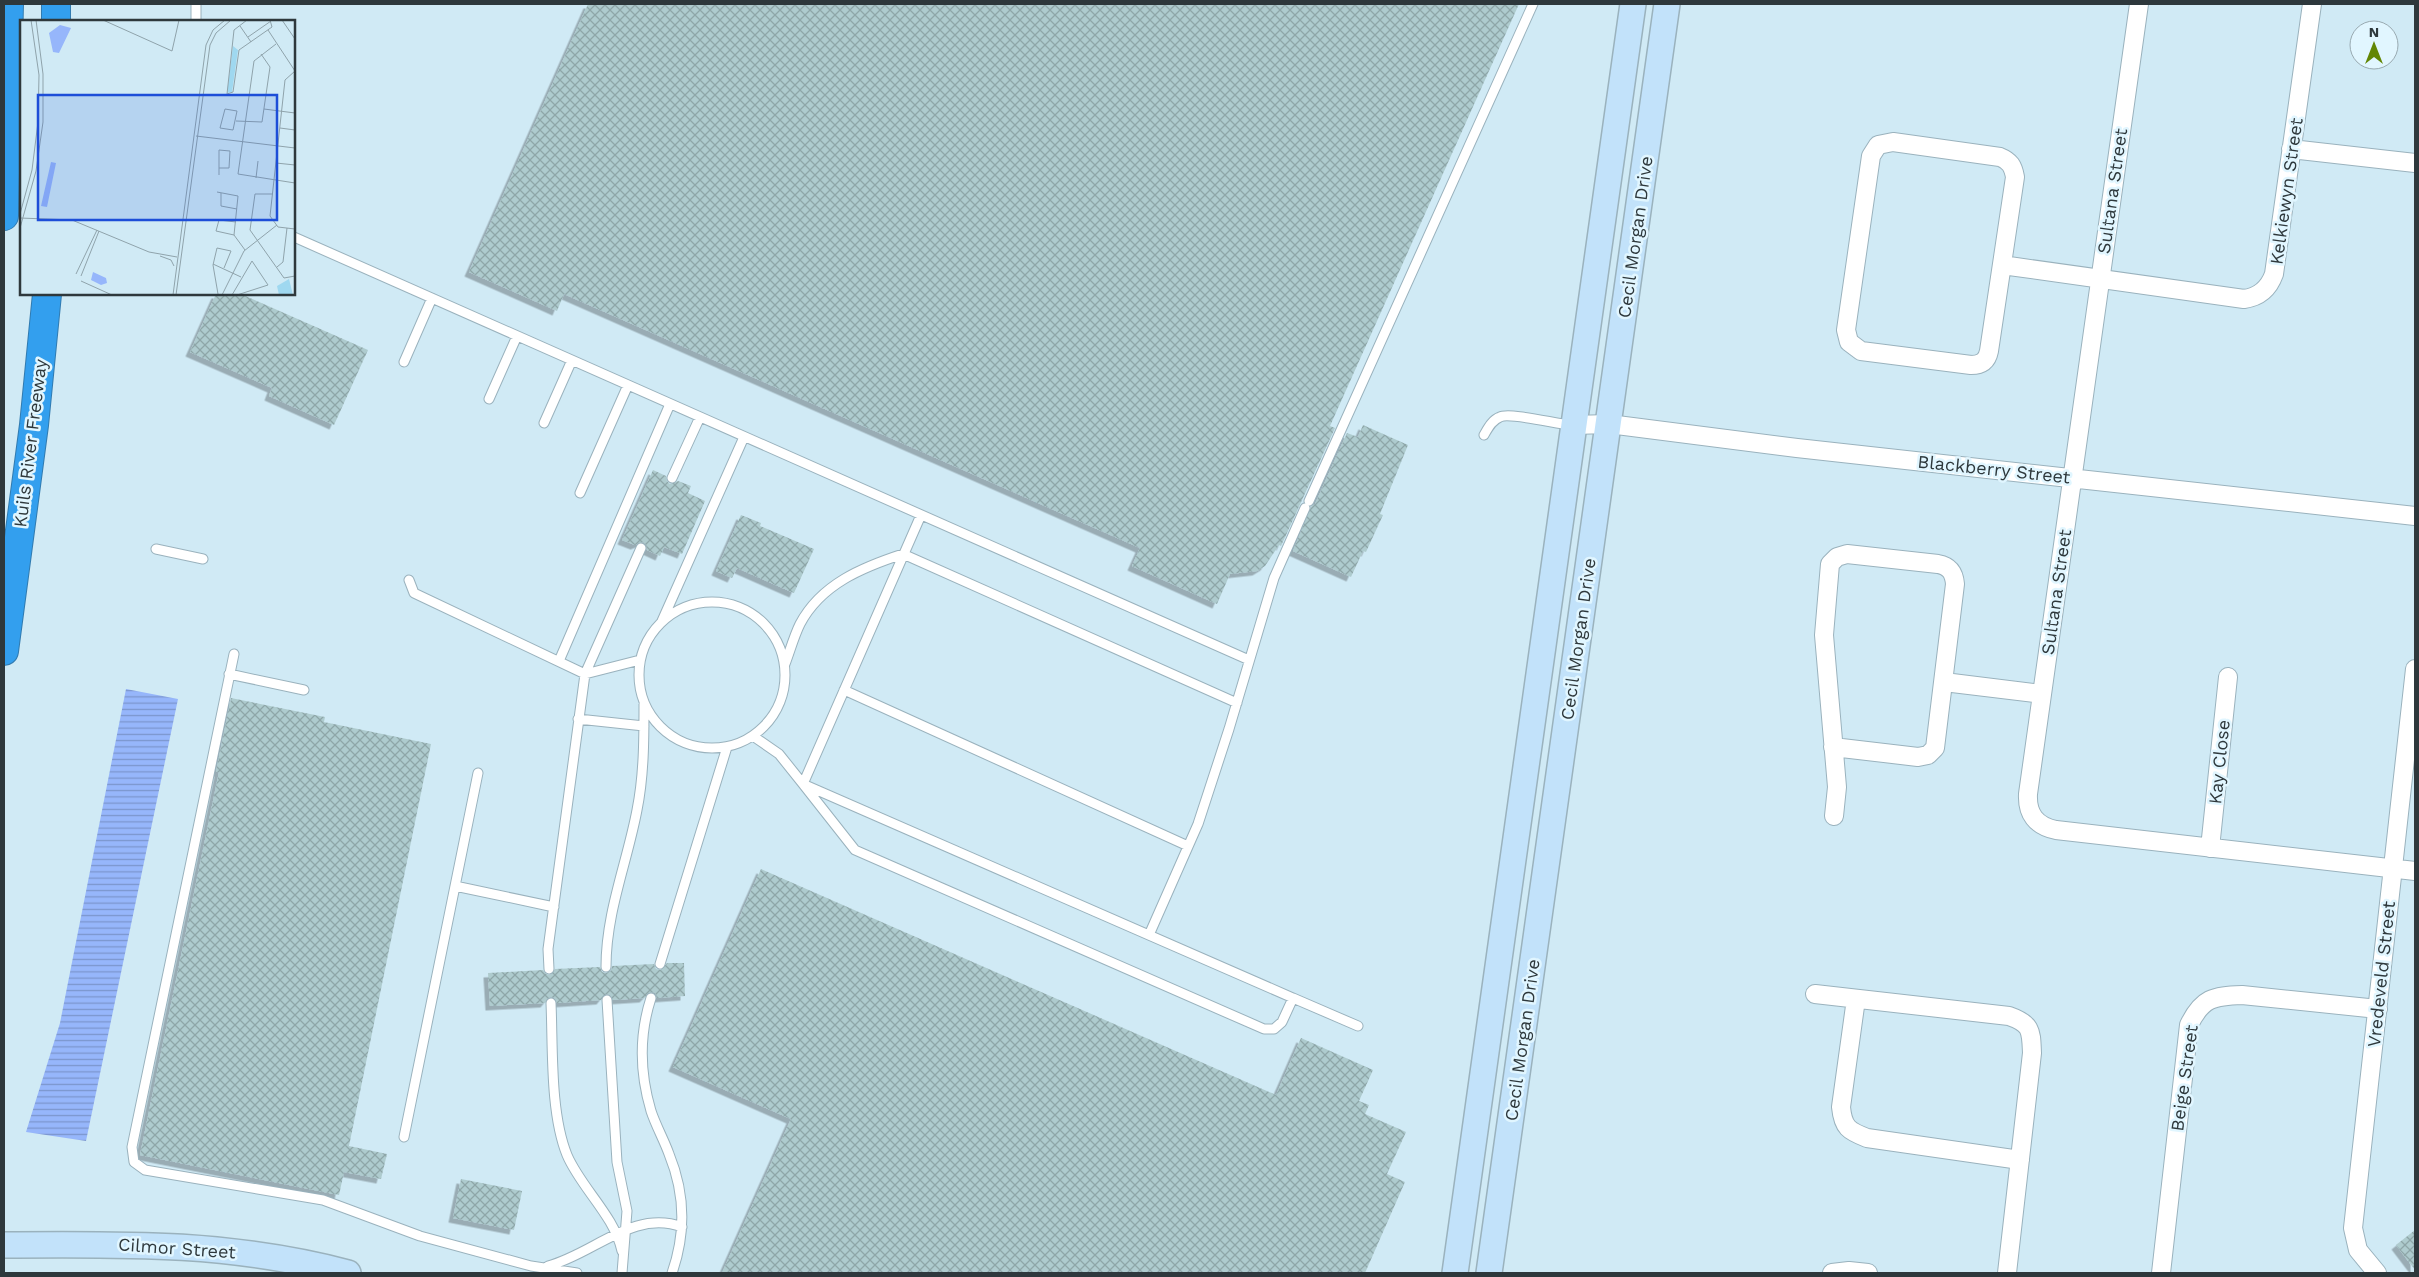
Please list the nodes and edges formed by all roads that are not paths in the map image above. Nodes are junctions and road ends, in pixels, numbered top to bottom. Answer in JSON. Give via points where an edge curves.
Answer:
{"nodes":[{"id":1,"x":9,"y":4,"type":"edge"},
{"id":2,"x":56,"y":4,"type":"edge"},
{"id":3,"x":196,"y":4,"type":"edge"},
{"id":4,"x":1533,"y":4,"type":"edge"},
{"id":5,"x":1633,"y":4,"type":"edge"},
{"id":6,"x":1667,"y":4,"type":"edge"},
{"id":7,"x":2139,"y":4,"type":"edge"},
{"id":8,"x":2312,"y":4,"type":"edge"},
{"id":9,"x":56,"y":20,"type":"edge"},
{"id":10,"x":196,"y":20,"type":"edge"},
{"id":11,"x":2291,"y":149,"type":"junction"},
{"id":12,"x":2415,"y":162,"type":"edge"},
{"id":13,"x":4,"y":216,"type":"edge"},
{"id":14,"x":295,"y":237,"type":"edge"},
{"id":15,"x":2002,"y":265,"type":"junction"},
{"id":16,"x":2100,"y":279,"type":"junction"},
{"id":17,"x":47,"y":295,"type":"edge"},
{"id":18,"x":432,"y":298,"type":"junction"},
{"id":19,"x":517,"y":336,"type":"junction"},
{"id":20,"x":572,"y":360,"type":"junction"},
{"id":21,"x":404,"y":362,"type":"dead end"},
{"id":22,"x":628,"y":385,"type":"junction"},
{"id":23,"x":489,"y":399,"type":"dead end"},
{"id":24,"x":670,"y":404,"type":"junction"},
{"id":25,"x":700,"y":417,"type":"junction"},
{"id":26,"x":544,"y":423,"type":"dead end"},
{"id":27,"x":1609,"y":424,"type":"junction"},
{"id":28,"x":1573,"y":425,"type":"junction"},
{"id":29,"x":1484,"y":435,"type":"dead end"},
{"id":30,"x":744,"y":437,"type":"junction"},
{"id":31,"x":672,"y":478,"type":"dead end"},
{"id":32,"x":2072,"y":478,"type":"junction"},
{"id":33,"x":580,"y":493,"type":"dead end"},
{"id":34,"x":921,"y":515,"type":"junction"},
{"id":35,"x":2415,"y":516,"type":"edge"},
{"id":36,"x":641,"y":548,"type":"dead end"},
{"id":37,"x":156,"y":549,"type":"dead end"},
{"id":38,"x":904,"y":554,"type":"junction"},
{"id":39,"x":203,"y":559,"type":"dead end"},
{"id":40,"x":408,"y":580,"type":"dead end"},
{"id":41,"x":662,"y":621,"type":"junction"},
{"id":42,"x":4,"y":651,"type":"edge"},
{"id":43,"x":234,"y":654,"type":"dead end"},
{"id":44,"x":640,"y":660,"type":"junction"},
{"id":45,"x":1249,"y":660,"type":"junction"},
{"id":46,"x":558,"y":661,"type":"junction"},
{"id":47,"x":785,"y":664,"type":"junction"},
{"id":48,"x":2415,"y":669,"type":"edge"},
{"id":49,"x":229,"y":674,"type":"junction"},
{"id":50,"x":585,"y":674,"type":"junction"},
{"id":51,"x":2228,"y":677,"type":"dead end"},
{"id":52,"x":1944,"y":682,"type":"junction"},
{"id":53,"x":304,"y":690,"type":"dead end"},
{"id":54,"x":844,"y":690,"type":"junction"},
{"id":55,"x":2042,"y":694,"type":"junction"},
{"id":56,"x":2414,"y":694,"type":"edge"},
{"id":57,"x":1237,"y":703,"type":"junction"},
{"id":58,"x":644,"y":704,"type":"junction"},
{"id":59,"x":578,"y":719,"type":"junction"},
{"id":60,"x":644,"y":726,"type":"junction"},
{"id":61,"x":753,"y":736,"type":"junction"},
{"id":62,"x":727,"y":747,"type":"junction"},
{"id":63,"x":1833,"y":747,"type":"junction"},
{"id":64,"x":478,"y":773,"type":"dead end"},
{"id":65,"x":803,"y":784,"type":"junction"},
{"id":66,"x":1834,"y":816,"type":"dead end"},
{"id":67,"x":1188,"y":846,"type":"junction"},
{"id":68,"x":2210,"y":848,"type":"junction"},
{"id":69,"x":2393,"y":868,"type":"junction"},
{"id":70,"x":2415,"y":871,"type":"edge"},
{"id":71,"x":455,"y":886,"type":"junction"},
{"id":72,"x":554,"y":907,"type":"junction"},
{"id":73,"x":1149,"y":935,"type":"junction"},
{"id":74,"x":660,"y":964,"type":"dead end"},
{"id":75,"x":606,"y":967,"type":"dead end"},
{"id":76,"x":549,"y":969,"type":"dead end"},
{"id":77,"x":1815,"y":994,"type":"dead end"},
{"id":78,"x":651,"y":998,"type":"dead end"},
{"id":79,"x":1292,"y":998,"type":"junction"},
{"id":80,"x":1856,"y":999,"type":"junction"},
{"id":81,"x":607,"y":1000,"type":"dead end"},
{"id":82,"x":550,"y":1003,"type":"dead end"},
{"id":83,"x":2378,"y":1009,"type":"junction"},
{"id":84,"x":1358,"y":1026,"type":"dead end"},
{"id":85,"x":404,"y":1137,"type":"dead end"},
{"id":86,"x":2020,"y":1160,"type":"junction"},
{"id":87,"x":682,"y":1227,"type":"junction"},
{"id":88,"x":627,"y":1228,"type":"junction"},
{"id":89,"x":616,"y":1234,"type":"junction"},
{"id":90,"x":4,"y":1245,"type":"edge"},
{"id":91,"x":623,"y":1259,"type":"junction"},
{"id":92,"x":544,"y":1267,"type":"junction"},
{"id":93,"x":348,"y":1273,"type":"edge"},
{"id":94,"x":577,"y":1273,"type":"edge"},
{"id":95,"x":622,"y":1273,"type":"edge"},
{"id":96,"x":672,"y":1273,"type":"edge"},
{"id":97,"x":1455,"y":1273,"type":"edge"},
{"id":98,"x":1489,"y":1273,"type":"edge"},
{"id":99,"x":1832,"y":1273,"type":"edge"},
{"id":100,"x":1868,"y":1273,"type":"edge"},
{"id":101,"x":2006,"y":1273,"type":"edge"},
{"id":102,"x":2161,"y":1273,"type":"edge"},
{"id":103,"x":2377,"y":1273,"type":"edge"}],
"edges":[{"from":1,"to":13,"type":"highway"},
{"from":2,"to":9,"type":"highway"},
{"from":3,"to":10,"type":"lane"},
{"from":4,"to":45,"type":"lane","via":[[1274,578]]},
{"from":5,"to":28,"type":"street","name":"Cecil Morgan Drive"},
{"from":6,"to":27,"type":"street","name":"Cecil Morgan Drive"},
{"from":7,"to":16,"type":"street","name":"Sultana Street"},
{"from":8,"to":11,"type":"street","name":"Kelkiewyn Street"},
{"from":11,"to":12,"type":"street"},
{"from":11,"to":16,"type":"street","name":"Kelkiewyn Street","via":[[2274,274],[2269,286],[2258,295],[2244,299]]},
{"from":14,"to":18,"type":"lane"},
{"from":15,"to":15,"type":"street","via":[[1988,356],[1981,364],[1854,347],[1846,330],[1871,156],[1875,148],[1893,142],[2000,157],[2010,163],[2015,177]]},
{"from":15,"to":16,"type":"street","name":"Kelkiewyn Street"},
{"from":16,"to":32,"type":"street","name":"Sultana Street"},
{"from":17,"to":42,"type":"highway","name":"Kuils River Freeway","via":[[34,425]]},
{"from":18,"to":19,"type":"lane"},
{"from":18,"to":21,"type":"lane"},
{"from":19,"to":20,"type":"lane"},
{"from":19,"to":23,"type":"lane"},
{"from":20,"to":22,"type":"lane"},
{"from":20,"to":26,"type":"lane"},
{"from":22,"to":24,"type":"lane"},
{"from":22,"to":33,"type":"lane"},
{"from":24,"to":25,"type":"lane"},
{"from":24,"to":46,"type":"lane"},
{"from":25,"to":30,"type":"lane"},
{"from":25,"to":31,"type":"lane"},
{"from":27,"to":28,"type":"street","name":"Blackberry Street"},
{"from":27,"to":32,"type":"street","name":"Blackberry Street"},
{"from":27,"to":98,"type":"street","name":"Cecil Morgan Drive"},
{"from":28,"to":29,"type":"lane","via":[[1502,416]]},
{"from":28,"to":97,"type":"street","name":"Cecil Morgan Drive"},
{"from":30,"to":34,"type":"lane"},
{"from":30,"to":41,"type":"lane"},
{"from":32,"to":35,"type":"street","name":"Blackberry Street"},
{"from":32,"to":55,"type":"street","name":"Sultana Street"},
{"from":34,"to":38,"type":"lane"},
{"from":34,"to":45,"type":"lane"},
{"from":36,"to":50,"type":"lane"},
{"from":37,"to":39,"type":"lane"},
{"from":38,"to":47,"type":"lane","via":[[843,579],[819,598],[800,624]]},
{"from":38,"to":54,"type":"lane"},
{"from":38,"to":57,"type":"lane"},
{"from":40,"to":46,"type":"lane","via":[[414,593]]},
{"from":41,"to":44,"type":"lane","via":[[644,645]]},
{"from":41,"to":47,"type":"lane","via":[[698,603],[737,606],[769,628]]},
{"from":43,"to":49,"type":"lane"},
{"from":44,"to":50,"type":"lane"},
{"from":44,"to":58,"type":"lane","via":[[640,690]]},
{"from":45,"to":57,"type":"lane"},
{"from":46,"to":50,"type":"lane"},
{"from":47,"to":61,"type":"lane","via":[[786,680],[776,712]]},
{"from":48,"to":56,"type":"street","name":"Vredeveld Street"},
{"from":49,"to":53,"type":"lane"},
{"from":49,"to":92,"type":"lane","via":[[132,1147],[134,1162],[145,1170],[323,1200],[420,1236]]},
{"from":50,"to":59,"type":"lane"},
{"from":51,"to":68,"type":"street","name":"Kay Close"},
{"from":52,"to":55,"type":"street"},
{"from":52,"to":63,"type":"street","via":[[1937,744],[1928,756]]},
{"from":52,"to":63,"type":"street","via":[[1954,584],[1952,572],[1938,564],[1847,554],[1837,557],[1828,569],[1824,635]]},
{"from":54,"to":65,"type":"lane"},
{"from":54,"to":67,"type":"lane"},
{"from":55,"to":68,"type":"street","name":"Sultana Street","via":[[2027,802],[2032,817],[2039,824],[2056,830]]},
{"from":56,"to":69,"type":"street","name":"Vredeveld Street"},
{"from":57,"to":67,"type":"lane"},
{"from":58,"to":60,"type":"lane"},
{"from":58,"to":62,"type":"lane","via":[[655,721],[675,738],[707,748]]},
{"from":59,"to":60,"type":"lane"},
{"from":59,"to":72,"type":"lane"},
{"from":60,"to":75,"type":"lane","via":[[643,771],[637,810],[617,885],[608,933]]},
{"from":61,"to":62,"type":"lane"},
{"from":61,"to":65,"type":"lane","via":[[778,754]]},
{"from":62,"to":74,"type":"lane"},
{"from":63,"to":66,"type":"street"},
{"from":64,"to":71,"type":"lane"},
{"from":65,"to":73,"type":"lane"},
{"from":65,"to":79,"type":"lane","via":[[855,850],[1264,1029],[1274,1029],[1282,1022]]},
{"from":67,"to":73,"type":"lane"},
{"from":68,"to":69,"type":"street","name":"Sultana Street"},
{"from":69,"to":70,"type":"street","name":"Sultana Street"},
{"from":69,"to":83,"type":"street","name":"Vredeveld Street"},
{"from":71,"to":72,"type":"lane"},
{"from":71,"to":85,"type":"lane"},
{"from":72,"to":76,"type":"lane","via":[[548,949]]},
{"from":73,"to":79,"type":"lane"},
{"from":77,"to":80,"type":"street"},
{"from":78,"to":87,"type":"lane","via":[[643,1028],[642,1062],[651,1112],[678,1180]]},
{"from":79,"to":84,"type":"lane"},
{"from":80,"to":86,"type":"street","via":[[1841,1106],[1842,1120],[1851,1132],[1868,1138]]},
{"from":80,"to":86,"type":"street","via":[[2009,1016],[2028,1025],[2032,1053]]},
{"from":81,"to":88,"type":"lane","via":[[617,1162],[627,1211]]},
{"from":82,"to":89,"type":"lane","via":[[557,1114],[563,1143],[571,1164]]},
{"from":83,"to":102,"type":"street","name":"Beige Street","via":[[2242,995],[2224,995],[2201,1004],[2189,1024]]},
{"from":83,"to":103,"type":"street","name":"Vredeveld Street","via":[[2353,1228],[2358,1250]]},
{"from":86,"to":101,"type":"street"},
{"from":87,"to":88,"type":"lane","via":[[650,1222]]},
{"from":87,"to":96,"type":"lane"},
{"from":88,"to":89,"type":"lane"},
{"from":88,"to":91,"type":"lane"},
{"from":89,"to":91,"type":"lane"},
{"from":89,"to":92,"type":"lane","via":[[562,1262]]},
{"from":90,"to":93,"type":"street","name":"Cilmor Street","via":[[139,1244],[223,1250],[290,1259]]},
{"from":91,"to":95,"type":"lane"},
{"from":92,"to":94,"type":"lane"},
{"from":99,"to":100,"type":"street"}]}
